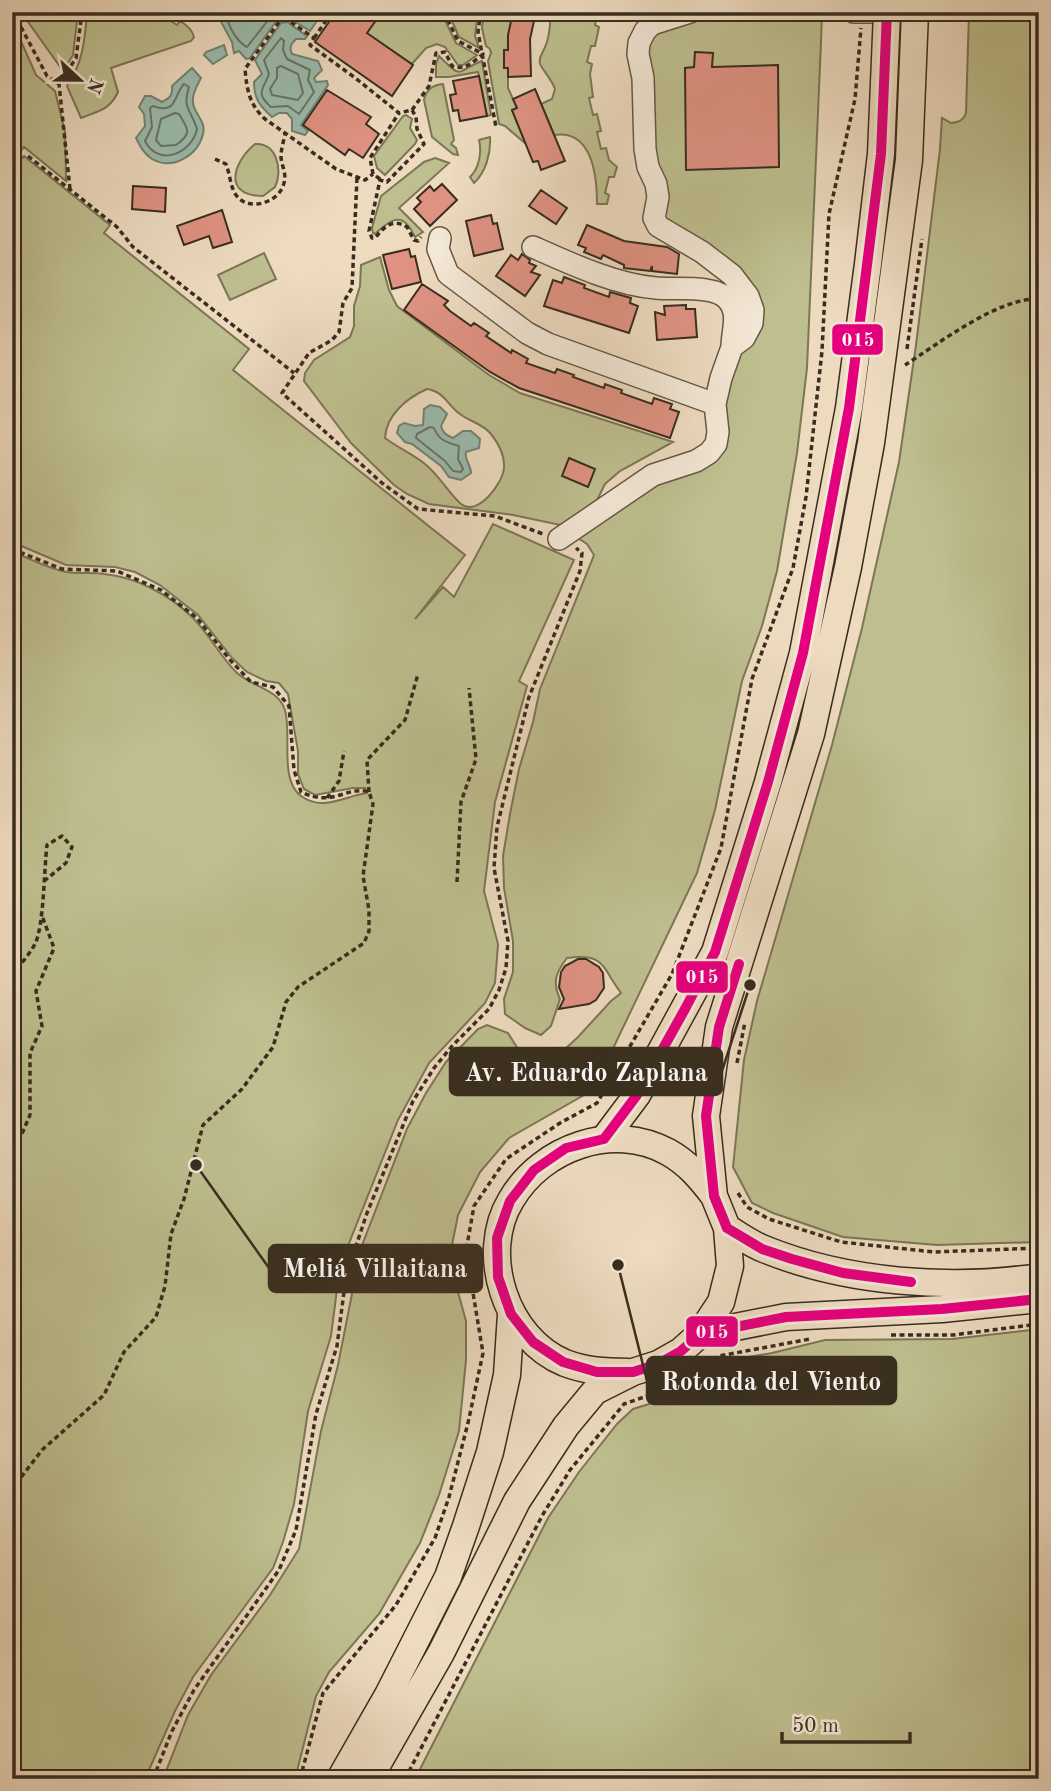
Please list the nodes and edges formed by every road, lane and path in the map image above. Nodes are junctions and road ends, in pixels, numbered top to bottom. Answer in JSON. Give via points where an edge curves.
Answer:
{"nodes":[{"id":1,"x":13,"y":12,"type":"edge"},
{"id":2,"x":82,"y":12,"type":"edge"},
{"id":3,"x":332,"y":12,"type":"edge"},
{"id":4,"x":444,"y":12,"type":"edge"},
{"id":5,"x":481,"y":12,"type":"edge"},
{"id":6,"x":690,"y":12,"type":"edge"},
{"id":7,"x":854,"y":12,"type":"edge"},
{"id":8,"x":870,"y":12,"type":"edge"},
{"id":9,"x":887,"y":12,"type":"edge"},
{"id":10,"x":915,"y":12,"type":"edge"},
{"id":11,"x":863,"y":13,"type":"edge"},
{"id":12,"x":279,"y":22,"type":"dead end"},
{"id":13,"x":291,"y":22,"type":"dead end"},
{"id":14,"x":314,"y":38,"type":"junction"},
{"id":15,"x":483,"y":54,"type":"junction"},
{"id":16,"x":59,"y":85,"type":"junction"},
{"id":17,"x":412,"y":110,"type":"junction"},
{"id":18,"x":398,"y":113,"type":"junction"},
{"id":19,"x":496,"y":127,"type":"dead end"},
{"id":20,"x":285,"y":134,"type":"junction"},
{"id":21,"x":28,"y":156,"type":"dead end"},
{"id":22,"x":215,"y":159,"type":"dead end"},
{"id":23,"x":373,"y":174,"type":"junction"},
{"id":24,"x":356,"y":178,"type":"junction"},
{"id":25,"x":380,"y":180,"type":"junction"},
{"id":26,"x":70,"y":189,"type":"junction"},
{"id":27,"x":922,"y":231,"type":"dead end"},
{"id":28,"x":440,"y":238,"type":"joint"},
{"id":29,"x":533,"y":247,"type":"dead end"},
{"id":30,"x":1039,"y":299,"type":"edge"},
{"id":31,"x":732,"y":347,"type":"junction"},
{"id":32,"x":905,"y":365,"type":"junction"},
{"id":33,"x":294,"y":373,"type":"junction"},
{"id":34,"x":903,"y":377,"type":"dead end"},
{"id":35,"x":715,"y":404,"type":"junction"},
{"id":36,"x":559,"y":538,"type":"junction"},
{"id":37,"x":12,"y":549,"type":"edge"},
{"id":38,"x":418,"y":674,"type":"dead end"},
{"id":39,"x":469,"y":688,"type":"dead end"},
{"id":40,"x":344,"y":751,"type":"dead end"},
{"id":41,"x":369,"y":792,"type":"junction"},
{"id":42,"x":326,"y":800,"type":"junction"},
{"id":43,"x":43,"y":882,"type":"junction"},
{"id":44,"x":457,"y":882,"type":"dead end"},
{"id":45,"x":41,"y":913,"type":"junction"},
{"id":46,"x":12,"y":976,"type":"edge"},
{"id":47,"x":747,"y":1012,"type":"dead end"},
{"id":48,"x":12,"y":1016,"type":"edge"},
{"id":49,"x":12,"y":1035,"type":"edge"},
{"id":50,"x":737,"y":1065,"type":"dead end"},
{"id":51,"x":604,"y":1139,"type":"junction"},
{"id":52,"x":12,"y":1157,"type":"edge"},
{"id":53,"x":724,"y":1191,"type":"junction"},
{"id":54,"x":727,"y":1228,"type":"junction"},
{"id":55,"x":1039,"y":1248,"type":"edge"},
{"id":56,"x":1039,"y":1277,"type":"edge"},
{"id":57,"x":1039,"y":1299,"type":"edge"},
{"id":58,"x":511,"y":1314,"type":"junction"},
{"id":59,"x":1039,"y":1324,"type":"edge"},
{"id":60,"x":700,"y":1334,"type":"junction"},
{"id":61,"x":889,"y":1335,"type":"dead end"},
{"id":62,"x":812,"y":1338,"type":"dead end"},
{"id":63,"x":633,"y":1372,"type":"junction"},
{"id":64,"x":12,"y":1489,"type":"edge"},
{"id":65,"x":154,"y":1777,"type":"edge"},
{"id":66,"x":104,"y":1779,"type":"edge"},
{"id":67,"x":300,"y":1779,"type":"edge"},
{"id":68,"x":340,"y":1779,"type":"edge"},
{"id":69,"x":369,"y":1779,"type":"edge"},
{"id":70,"x":405,"y":1779,"type":"edge"}],
"edges":[{"from":1,"to":16,"type":"path","via":[[47,76]]},
{"from":2,"to":16,"type":"path","via":[[76,58]]},
{"from":3,"to":14,"type":"path"},
{"from":4,"to":15,"type":"path","via":[[458,41]]},
{"from":5,"to":15,"type":"path","via":[[478,32]]},
{"from":6,"to":31,"type":"lane","via":[[652,24],[639,43],[645,149],[656,184],[654,218],[658,226],[732,275],[748,296],[752,323]]},
{"from":7,"to":11,"type":"lane"},
{"from":8,"to":11,"type":"lane"},
{"from":9,"to":51,"type":"main road","via":[[881,154],[868,264],[849,408],[803,653],[715,951],[637,1095]]},
{"from":10,"to":53,"type":"main road","via":[[909,160],[871,443],[848,567],[811,734],[719,1027],[706,1116]]},
{"from":11,"to":67,"type":"path","via":[[855,99],[829,214],[822,351],[806,497],[793,568],[752,679],[720,848],[673,974],[597,1102],[506,1159],[474,1206],[466,1251],[483,1353],[449,1497],[435,1538],[396,1605],[323,1693]]},
{"from":12,"to":20,"type":"path","via":[[245,69],[248,99]]},
{"from":13,"to":14,"type":"path"},
{"from":14,"to":18,"type":"path","via":[[310,45]]},
{"from":15,"to":17,"type":"path","via":[[458,69],[445,52],[436,53],[429,86]]},
{"from":15,"to":19,"type":"path"},
{"from":16,"to":26,"type":"path"},
{"from":17,"to":18,"type":"path"},
{"from":17,"to":25,"type":"path","via":[[425,145],[387,182]]},
{"from":18,"to":23,"type":"path","via":[[370,158]]},
{"from":20,"to":22,"type":"path","via":[[281,192],[260,204],[237,196],[226,164]]},
{"from":20,"to":24,"type":"path"},
{"from":21,"to":26,"type":"path"},
{"from":23,"to":24,"type":"path","via":[[365,180]]},
{"from":23,"to":25,"type":"path"},
{"from":24,"to":33,"type":"path","via":[[352,288],[343,303],[339,332],[309,353]]},
{"from":25,"to":28,"type":"path","via":[[369,231],[372,238],[395,222],[407,227],[414,240],[429,228]]},
{"from":26,"to":33,"type":"path","via":[[117,227],[132,247]]},
{"from":27,"to":32,"type":"path"},
{"from":28,"to":35,"type":"lane","via":[[438,249],[448,274],[527,333]]},
{"from":29,"to":31,"type":"lane","via":[[652,288],[722,293],[735,311]]},
{"from":30,"to":32,"type":"path","via":[[991,311]]},
{"from":31,"to":35,"type":"lane"},
{"from":32,"to":34,"type":"path"},
{"from":33,"to":36,"type":"path","via":[[282,393],[382,483],[418,509],[495,516]]},
{"from":35,"to":36,"type":"lane","via":[[718,432],[709,453],[653,475]]},
{"from":36,"to":65,"type":"path","via":[[582,554],[580,571],[529,697],[497,827],[494,868],[508,942],[499,990],[489,1009],[434,1068],[413,1101],[346,1276],[337,1346],[316,1414],[296,1530],[279,1570],[194,1690]]},
{"from":37,"to":42,"type":"path","via":[[62,569],[117,571],[161,590],[197,618],[251,682],[274,687],[289,705],[296,782],[301,792]]},
{"from":38,"to":41,"type":"path","via":[[405,720],[367,760]]},
{"from":39,"to":44,"type":"path","via":[[476,759],[461,802]]},
{"from":40,"to":42,"type":"path","via":[[339,781]]},
{"from":41,"to":42,"type":"path"},
{"from":41,"to":64,"type":"path","via":[[373,804],[363,876],[369,931],[364,943],[298,987],[286,1002],[273,1047],[242,1089],[203,1125],[171,1234],[156,1317],[124,1352],[103,1395],[42,1450]]},
{"from":43,"to":43,"type":"path","via":[[47,845],[62,836],[72,847],[66,863]]},
{"from":43,"to":45,"type":"path"},
{"from":45,"to":46,"type":"path","via":[[36,943]]},
{"from":45,"to":52,"type":"path","via":[[54,948],[36,991],[42,1026],[30,1053],[30,1115]]},
{"from":47,"to":50,"type":"path"},
{"from":48,"to":49,"type":"path"},
{"from":51,"to":53,"type":"main road","via":[[637,1141],[667,1152]]},
{"from":51,"to":58,"type":"main road","via":[[566,1149],[534,1170],[510,1201],[497,1238],[498,1278]]},
{"from":53,"to":54,"type":"main road"},
{"from":53,"to":55,"type":"path","via":[[769,1219],[841,1242],[934,1252]]},
{"from":54,"to":56,"type":"main road","via":[[762,1249],[843,1273],[945,1283]]},
{"from":54,"to":60,"type":"main road","via":[[730,1266],[721,1302]]},
{"from":57,"to":60,"type":"main road","via":[[786,1317]]},
{"from":58,"to":63,"type":"main road","via":[[533,1342],[563,1362],[597,1372]]},
{"from":58,"to":68,"type":"main road","via":[[505,1386],[466,1526],[447,1577]]},
{"from":59,"to":61,"type":"path","via":[[953,1335]]},
{"from":60,"to":63,"type":"main road","via":[[670,1358]]},
{"from":62,"to":70,"type":"path","via":[[719,1356],[650,1395],[624,1404],[570,1470],[542,1516]]},
{"from":63,"to":69,"type":"main road","via":[[595,1391],[517,1501],[441,1653]]},
{"from":65,"to":66,"type":"path","via":[[143,1770]]}]}
